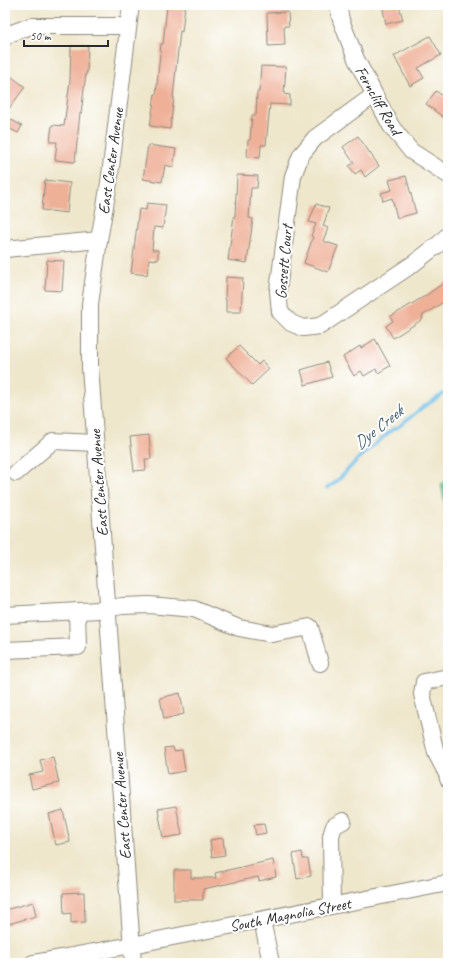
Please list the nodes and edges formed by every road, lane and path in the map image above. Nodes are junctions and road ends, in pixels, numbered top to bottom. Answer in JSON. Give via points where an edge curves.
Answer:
{"nodes":[{"id":1,"x":131,"y":5,"type":"edge"},
{"id":2,"x":338,"y":5,"type":"edge"},
{"id":3,"x":128,"y":26,"type":"junction"},
{"id":4,"x":5,"y":37,"type":"edge"},
{"id":5,"x":374,"y":95,"type":"junction"},
{"id":6,"x":448,"y":175,"type":"edge"},
{"id":7,"x":448,"y":235,"type":"edge"},
{"id":8,"x":99,"y":240,"type":"junction"},
{"id":9,"x":5,"y":249,"type":"edge"},
{"id":10,"x":95,"y":443,"type":"junction"},
{"id":11,"x":16,"y":473,"type":"dead end"},
{"id":12,"x":107,"y":608,"type":"junction"},
{"id":13,"x":77,"y":611,"type":"junction"},
{"id":14,"x":5,"y":615,"type":"edge"},
{"id":15,"x":5,"y":650,"type":"edge"},
{"id":16,"x":320,"y":663,"type":"dead end"},
{"id":17,"x":448,"y":678,"type":"edge"},
{"id":18,"x":448,"y":779,"type":"edge"},
{"id":19,"x":343,"y":821,"type":"dead end"},
{"id":20,"x":448,"y":883,"type":"edge"},
{"id":21,"x":332,"y":906,"type":"junction"},
{"id":22,"x":262,"y":920,"type":"junction"},
{"id":23,"x":132,"y":945,"type":"junction"},
{"id":24,"x":33,"y":963,"type":"edge"},
{"id":25,"x":133,"y":963,"type":"edge"},
{"id":26,"x":271,"y":963,"type":"edge"}],
"edges":[{"from":1,"to":3,"type":"street","name":"East Center Avenue"},
{"from":2,"to":5,"type":"street","name":"Ferncliff Road","via":[[356,59]]},
{"from":3,"to":4,"type":"street","via":[[32,26]]},
{"from":3,"to":8,"type":"street","name":"East Center Avenue","via":[[109,183]]},
{"from":5,"to":6,"type":"street","name":"Ferncliff Road","via":[[391,126],[411,151]]},
{"from":5,"to":7,"type":"street","name":"Gossett Court","via":[[315,138],[301,155],[293,176],[278,291],[280,312],[291,323],[303,328],[320,326],[413,264]]},
{"from":8,"to":9,"type":"street"},
{"from":8,"to":10,"type":"street","name":"East Center Avenue","via":[[90,304],[90,367]]},
{"from":10,"to":11,"type":"street","via":[[53,441]]},
{"from":10,"to":12,"type":"street","name":"East Center Avenue"},
{"from":12,"to":13,"type":"street"},
{"from":12,"to":16,"type":"street","via":[[148,605],[194,609],[239,628],[272,634],[310,628]]},
{"from":12,"to":23,"type":"street","name":"East Center Avenue"},
{"from":13,"to":14,"type":"street"},
{"from":13,"to":15,"type":"street","via":[[78,647]]},
{"from":17,"to":18,"type":"street","via":[[424,682],[422,694],[436,753]]},
{"from":19,"to":21,"type":"street","via":[[334,826],[331,836]]},
{"from":20,"to":21,"type":"street","name":"South Magnolia Street"},
{"from":21,"to":22,"type":"street","name":"South Magnolia Street"},
{"from":22,"to":23,"type":"street","name":"South Magnolia Street"},
{"from":22,"to":26,"type":"street"},
{"from":23,"to":24,"type":"street","name":"South Magnolia Street"},
{"from":23,"to":25,"type":"street","name":"East Center Avenue"}]}
